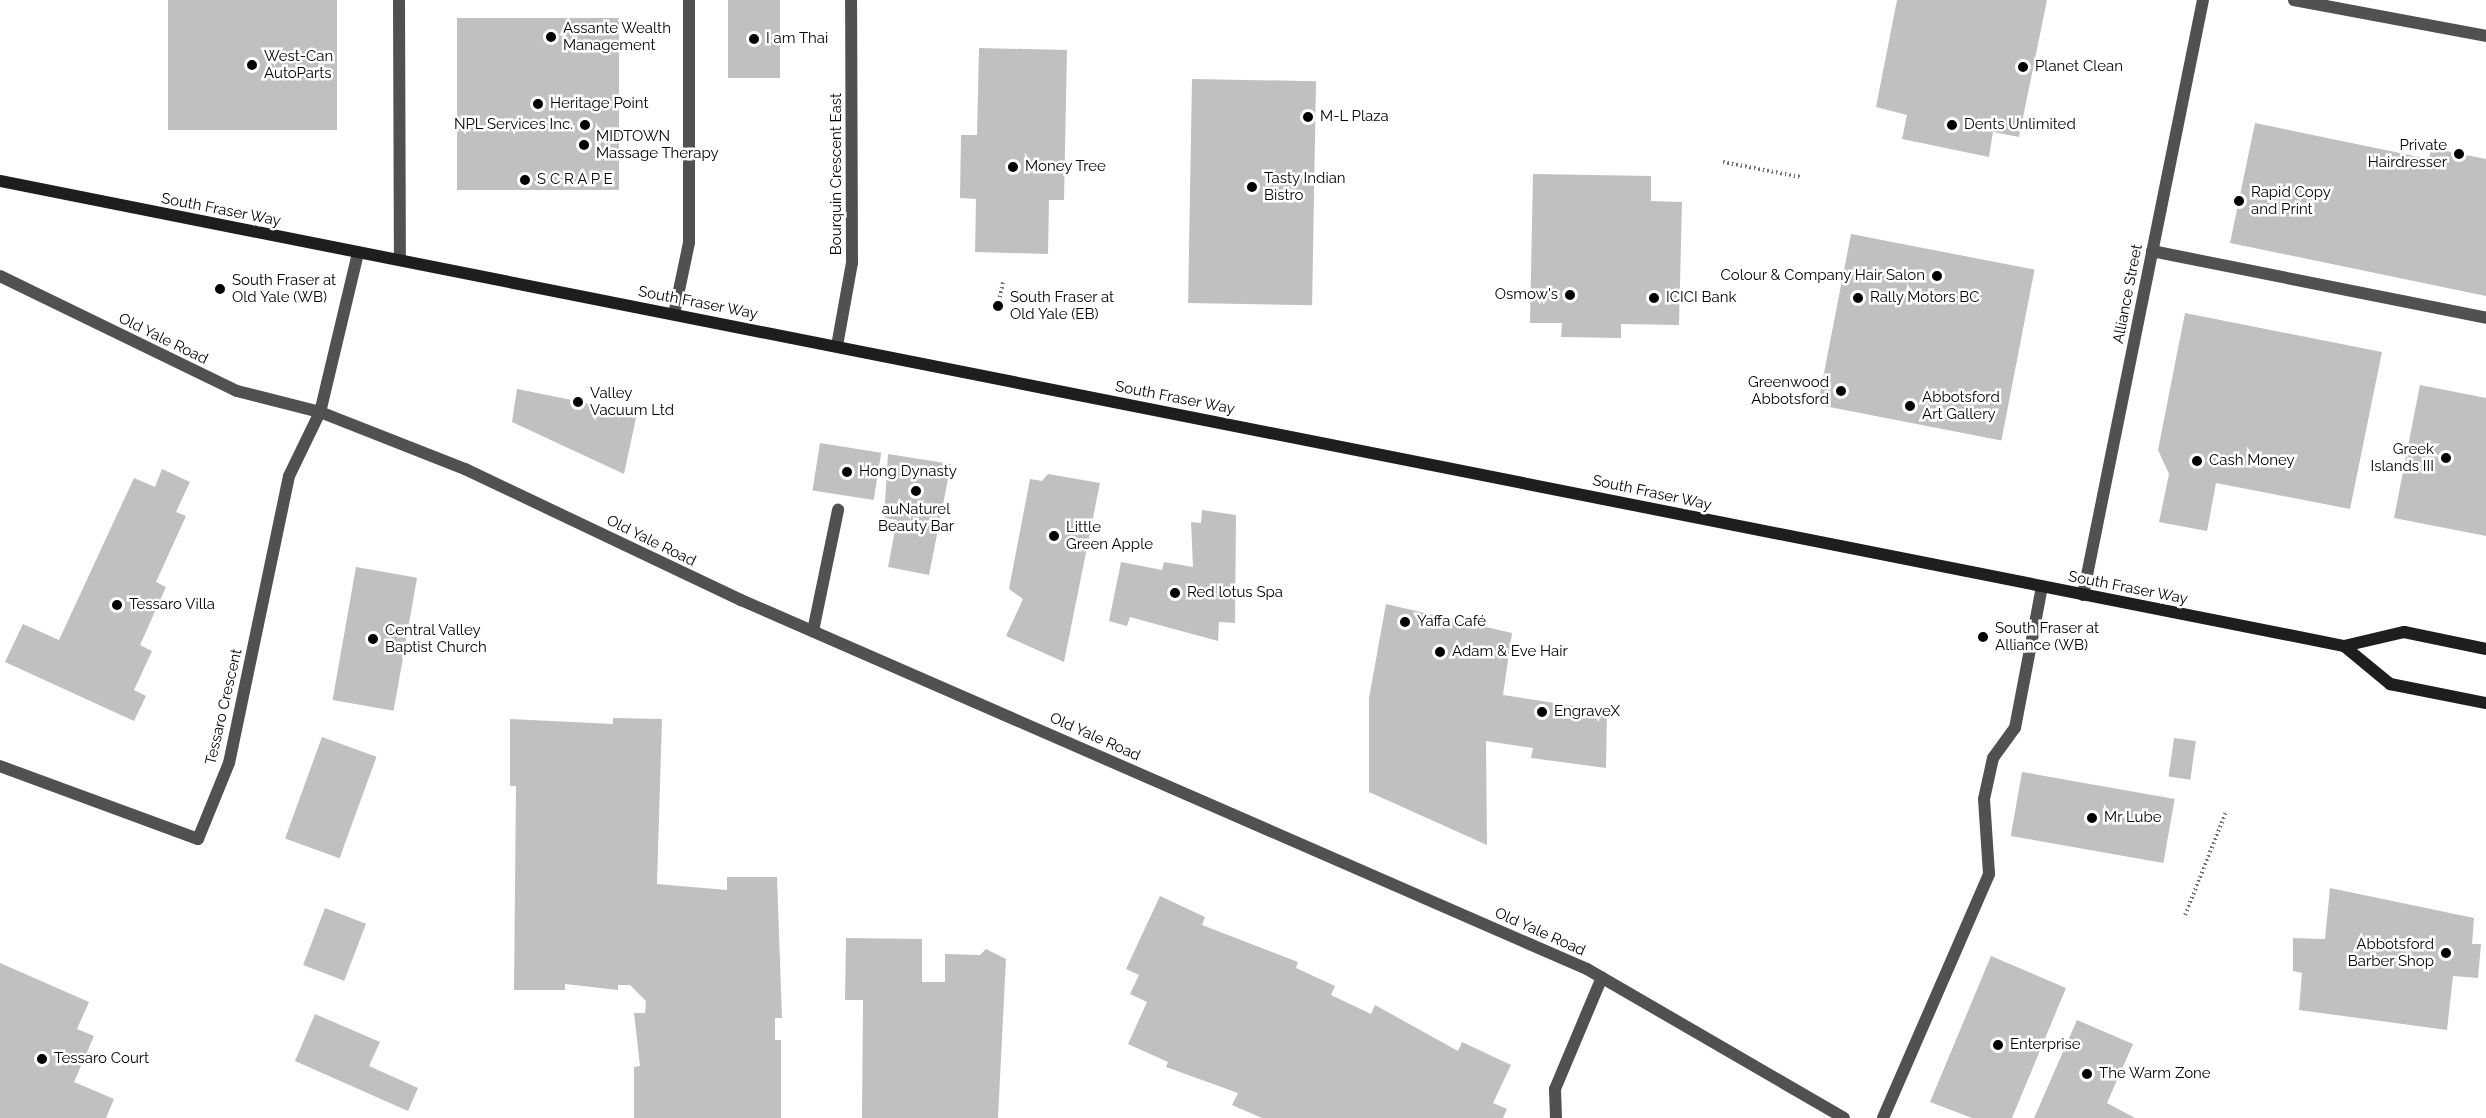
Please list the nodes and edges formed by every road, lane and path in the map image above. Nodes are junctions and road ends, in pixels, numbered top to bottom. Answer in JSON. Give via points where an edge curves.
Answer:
{"nodes":[{"id":1,"x":399,"y":0,"type":"edge"},
{"id":2,"x":689,"y":0,"type":"edge"},
{"id":3,"x":852,"y":0,"type":"edge"},
{"id":4,"x":2203,"y":0,"type":"edge"},
{"id":5,"x":2294,"y":0,"type":"edge"},
{"id":6,"x":2486,"y":36,"type":"edge"},
{"id":7,"x":1723,"y":162,"type":"dead end"},
{"id":8,"x":1801,"y":177,"type":"dead end"},
{"id":9,"x":0,"y":180,"type":"edge"},
{"id":10,"x":2152,"y":251,"type":"junction"},
{"id":11,"x":358,"y":253,"type":"junction"},
{"id":12,"x":400,"y":260,"type":"junction"},
{"id":13,"x":0,"y":276,"type":"edge"},
{"id":14,"x":1003,"y":282,"type":"dead end"},
{"id":15,"x":998,"y":306,"type":"dead end"},
{"id":16,"x":674,"y":314,"type":"junction"},
{"id":17,"x":2486,"y":318,"type":"edge"},
{"id":18,"x":837,"y":346,"type":"junction"},
{"id":19,"x":320,"y":412,"type":"junction"},
{"id":20,"x":838,"y":510,"type":"dead end"},
{"id":21,"x":2042,"y":586,"type":"junction"},
{"id":22,"x":2083,"y":595,"type":"junction"},
{"id":23,"x":813,"y":631,"type":"junction"},
{"id":24,"x":2344,"y":646,"type":"junction"},
{"id":25,"x":2486,"y":649,"type":"edge"},
{"id":26,"x":2486,"y":703,"type":"edge"},
{"id":27,"x":0,"y":766,"type":"edge"},
{"id":28,"x":2226,"y":812,"type":"dead end"},
{"id":29,"x":2185,"y":915,"type":"dead end"},
{"id":30,"x":1602,"y":977,"type":"junction"},
{"id":31,"x":1556,"y":1118,"type":"edge"},
{"id":32,"x":1844,"y":1118,"type":"edge"},
{"id":33,"x":1883,"y":1118,"type":"edge"}],
"edges":[{"from":1,"to":12,"type":"street"},
{"from":2,"to":16,"type":"street","via":[[689,243]]},
{"from":3,"to":18,"type":"street","name":"Bourquin Crescent East","via":[[852,263]]},
{"from":4,"to":10,"type":"street","name":"Alliance Street"},
{"from":5,"to":6,"type":"street"},
{"from":7,"to":8,"type":"path"},
{"from":9,"to":11,"type":"main road","name":"South Fraser Way"},
{"from":10,"to":17,"type":"street"},
{"from":10,"to":22,"type":"street","name":"Alliance Street"},
{"from":11,"to":12,"type":"main road","name":"South Fraser Way"},
{"from":11,"to":19,"type":"street"},
{"from":12,"to":16,"type":"main road","name":"South Fraser Way"},
{"from":13,"to":19,"type":"street","name":"Old Yale Road","via":[[237,391]]},
{"from":14,"to":15,"type":"path"},
{"from":16,"to":18,"type":"main road","name":"South Fraser Way"},
{"from":18,"to":21,"type":"main road","name":"South Fraser Way"},
{"from":19,"to":23,"type":"street","name":"Old Yale Road","via":[[465,469]]},
{"from":19,"to":27,"type":"street","name":"Tessaro Crescent","via":[[289,476],[229,763],[198,839]]},
{"from":20,"to":23,"type":"street"},
{"from":21,"to":22,"type":"main road","name":"South Fraser Way"},
{"from":21,"to":33,"type":"street","via":[[2015,728],[1993,758],[1984,799],[1989,874]]},
{"from":22,"to":24,"type":"main road","name":"South Fraser Way"},
{"from":23,"to":30,"type":"street","name":"Old Yale Road"},
{"from":24,"to":25,"type":"main road","name":"South Fraser Way","via":[[2404,632]]},
{"from":24,"to":26,"type":"main road","name":"South Fraser Way","via":[[2390,684]]},
{"from":28,"to":29,"type":"path"},
{"from":30,"to":31,"type":"street","via":[[1555,1089]]},
{"from":30,"to":32,"type":"street","name":"Old Yale Road"}]}
